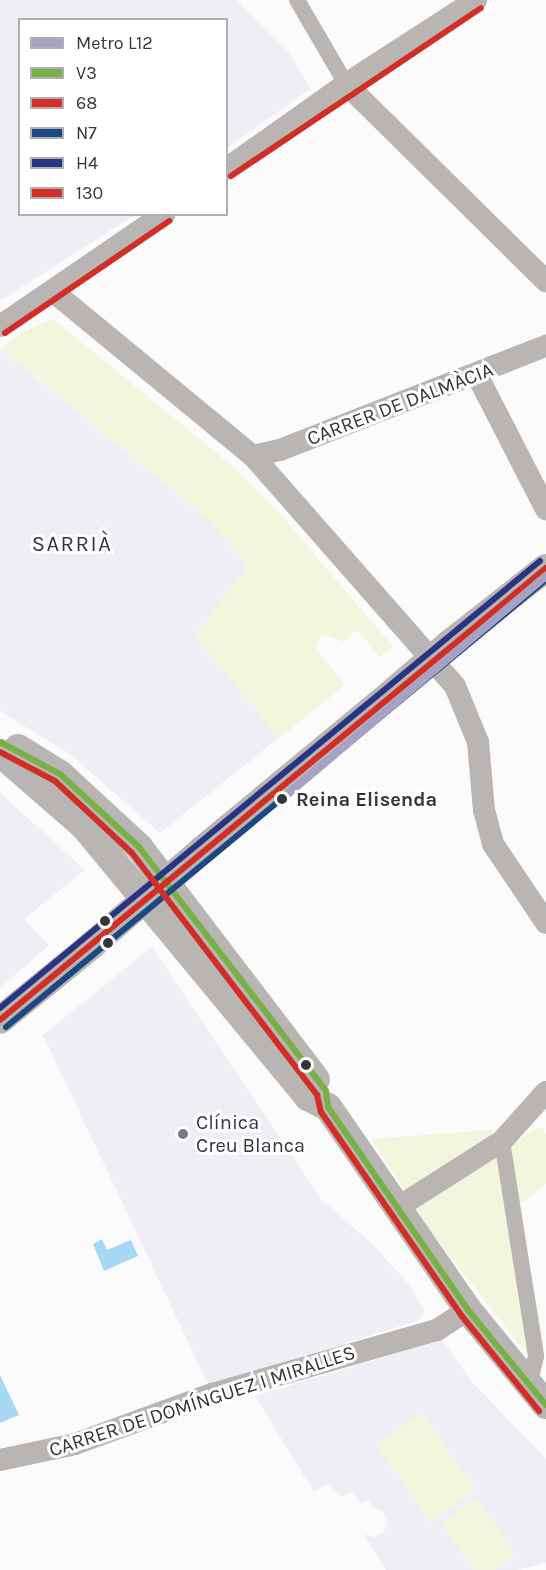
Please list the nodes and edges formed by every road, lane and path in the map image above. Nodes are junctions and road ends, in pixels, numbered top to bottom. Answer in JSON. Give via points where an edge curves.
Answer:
{"nodes":[{"id":1,"x":297,"y":0,"type":"edge"},
{"id":2,"x":476,"y":0,"type":"edge"},
{"id":3,"x":345,"y":84,"type":"junction"},
{"id":4,"x":228,"y":169,"type":"edge"},
{"id":5,"x":161,"y":216,"type":"edge"},
{"id":6,"x":546,"y":281,"type":"edge"},
{"id":7,"x":55,"y":293,"type":"junction"},
{"id":8,"x":0,"y":326,"type":"edge"},
{"id":9,"x":546,"y":346,"type":"edge"},
{"id":10,"x":477,"y":375,"type":"junction"},
{"id":11,"x":253,"y":456,"type":"junction"},
{"id":12,"x":546,"y":509,"type":"edge"},
{"id":13,"x":546,"y":568,"type":"edge"},
{"id":14,"x":0,"y":742,"type":"edge"},
{"id":15,"x":0,"y":753,"type":"edge"},
{"id":16,"x":538,"y":895,"type":"edge"},
{"id":17,"x":546,"y":922,"type":"edge"},
{"id":18,"x":0,"y":1020,"type":"edge"},
{"id":19,"x":546,"y":1092,"type":"edge"},
{"id":20,"x":328,"y":1107,"type":"junction"},
{"id":21,"x":502,"y":1142,"type":"junction"},
{"id":22,"x":400,"y":1206,"type":"junction"},
{"id":23,"x":468,"y":1310,"type":"junction"},
{"id":24,"x":538,"y":1396,"type":"edge"},
{"id":25,"x":0,"y":1460,"type":"edge"}],
"edges":[{"from":1,"to":3,"type":"street"},
{"from":2,"to":3,"type":"street"},
{"from":3,"to":4,"type":"street"},
{"from":3,"to":6,"type":"street"},
{"from":5,"to":7,"type":"street"},
{"from":7,"to":8,"type":"street"},
{"from":7,"to":11,"type":"street"},
{"from":9,"to":10,"type":"street","name":"CARRER DE DALMÀCIA"},
{"from":10,"to":11,"type":"street","name":"CARRER DE DALMÀCIA","via":[[279,450]]},
{"from":10,"to":12,"type":"street"},
{"from":11,"to":16,"type":"street","via":[[455,686],[478,742],[487,827]]},
{"from":13,"to":18,"type":"street","bridge":true,"via":[[449,644]]},
{"from":14,"to":20,"type":"street","via":[[60,774],[139,847],[326,1091]]},
{"from":15,"to":20,"type":"street","via":[[84,826],[309,1097]]},
{"from":16,"to":17,"type":"street"},
{"from":19,"to":21,"type":"street"},
{"from":20,"to":22,"type":"street"},
{"from":21,"to":22,"type":"street"},
{"from":21,"to":24,"type":"street","via":[[536,1356]]},
{"from":22,"to":23,"type":"street"},
{"from":23,"to":24,"type":"street"},
{"from":23,"to":25,"type":"street","name":"CARRER DE DOMÍNGUEZ I MIRALLES","via":[[437,1330],[212,1394],[75,1444]]}]}
